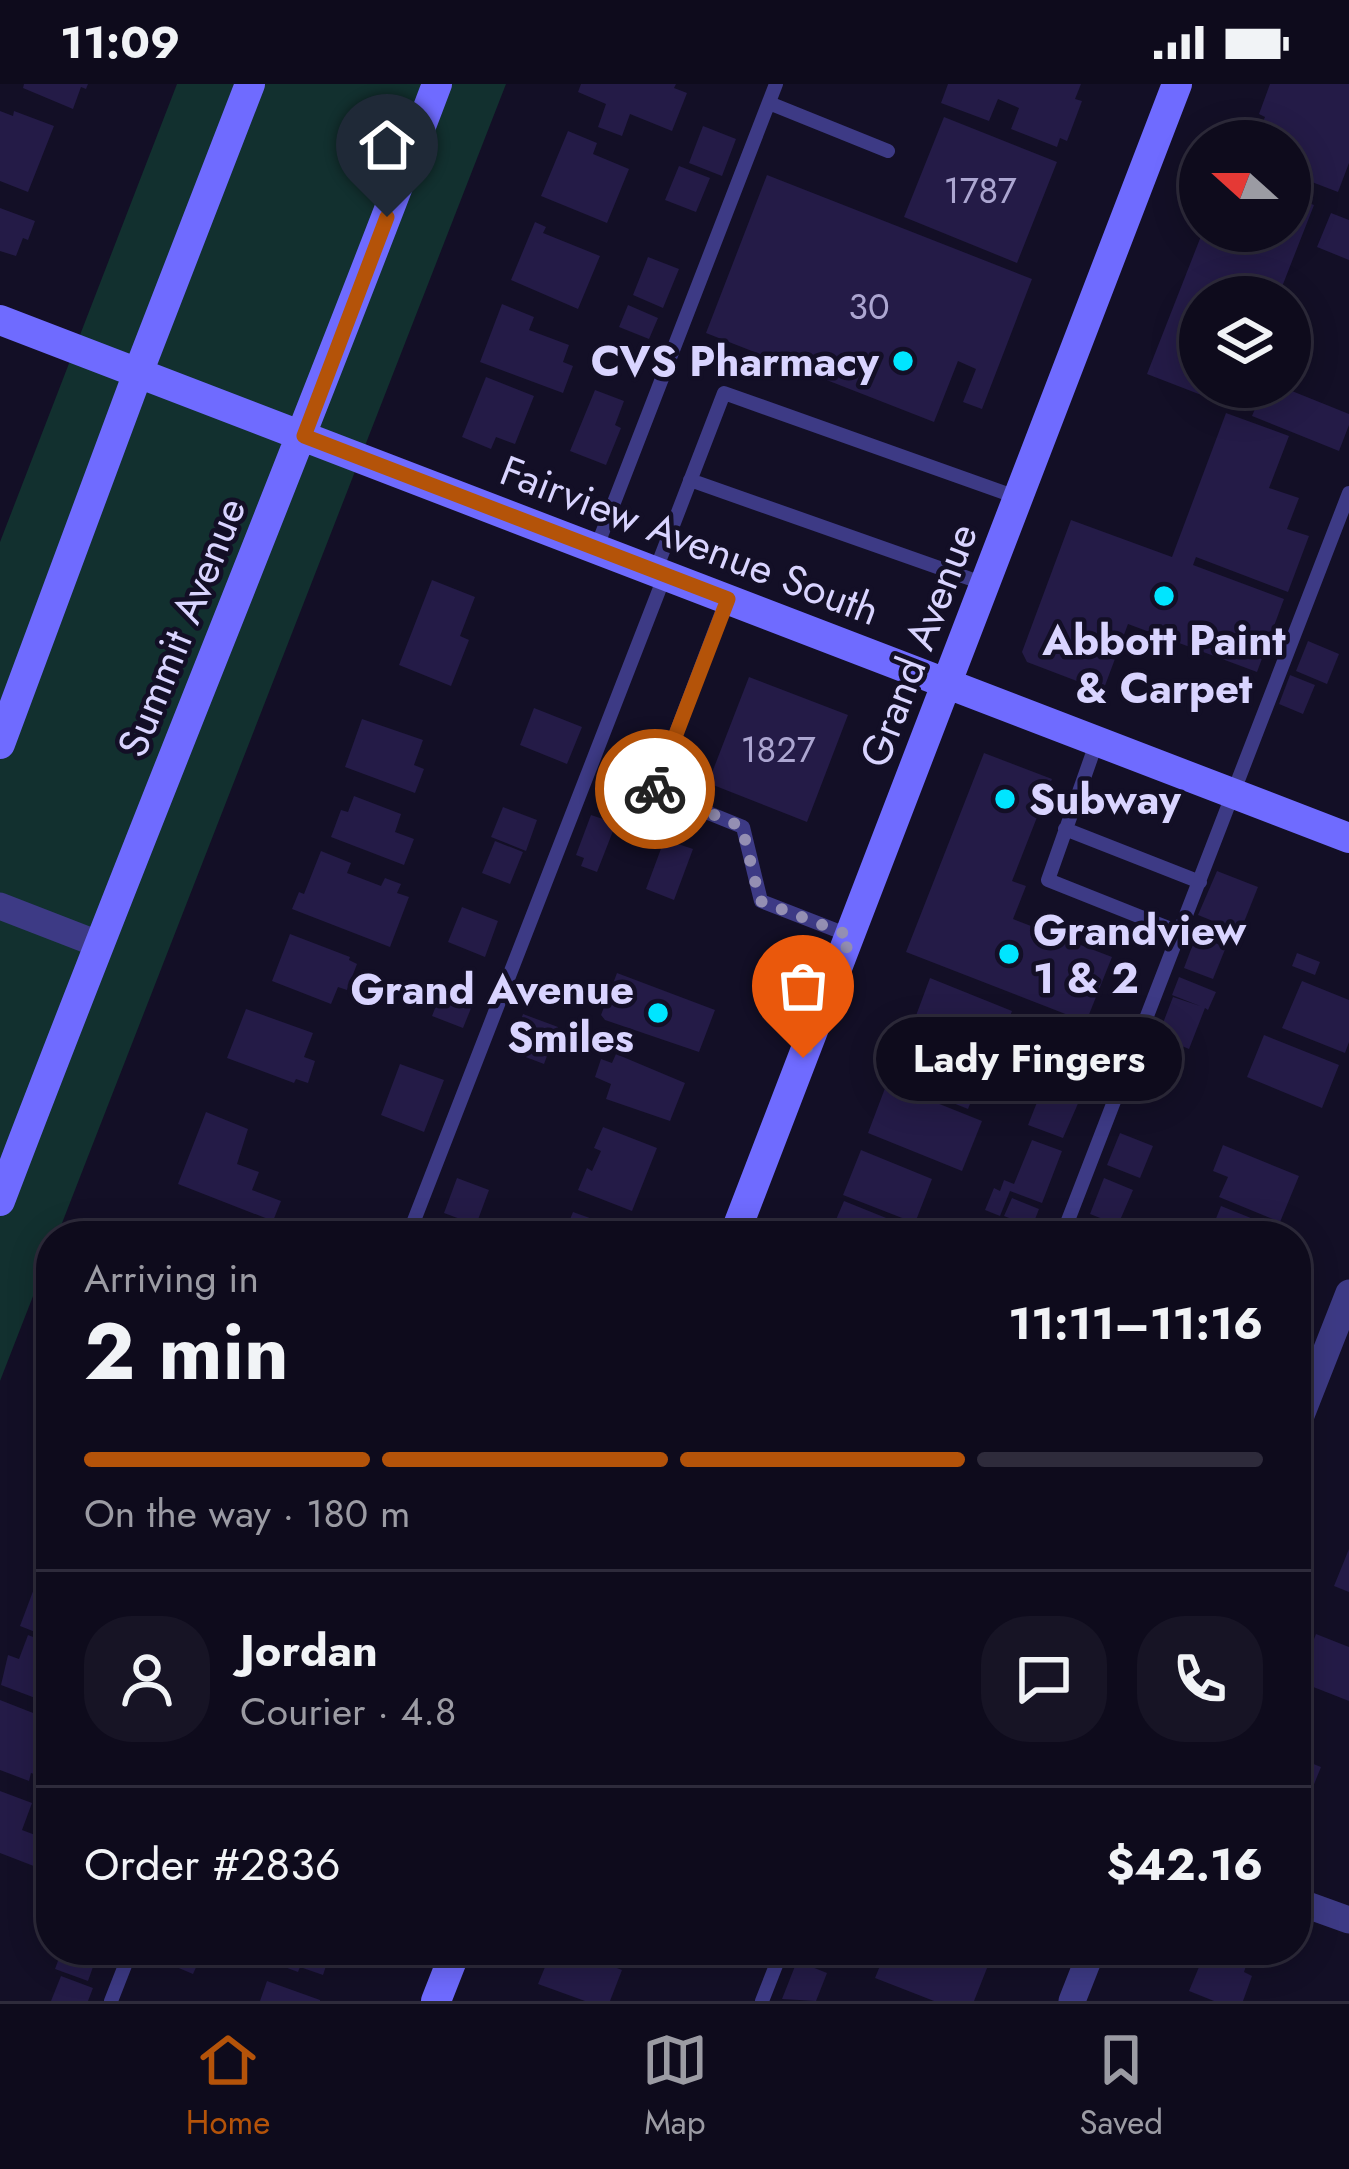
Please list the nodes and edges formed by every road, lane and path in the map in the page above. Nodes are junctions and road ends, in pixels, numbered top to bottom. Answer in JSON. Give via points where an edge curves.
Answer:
{"nodes":[{"id":1,"x":250,"y":84,"type":"edge"},
{"id":2,"x":437,"y":84,"type":"edge"},
{"id":3,"x":776,"y":84,"type":"edge"},
{"id":4,"x":1177,"y":84,"type":"edge"},
{"id":5,"x":769,"y":103,"type":"junction"},
{"id":6,"x":888,"y":151,"type":"dead end"},
{"id":7,"x":0,"y":320,"type":"edge"},
{"id":8,"x":137,"y":373,"type":"junction"},
{"id":9,"x":304,"y":436,"type":"junction"},
{"id":10,"x":690,"y":479,"type":"junction"},
{"id":11,"x":1349,"y":493,"type":"edge"},
{"id":12,"x":1019,"y":498,"type":"junction"},
{"id":13,"x":596,"y":549,"type":"junction"},
{"id":14,"x":660,"y":573,"type":"junction"},
{"id":15,"x":986,"y":584,"type":"junction"},
{"id":16,"x":728,"y":599,"type":"junction"},
{"id":17,"x":948,"y":684,"type":"junction"},
{"id":18,"x":1097,"y":741,"type":"junction"},
{"id":19,"x":0,"y":744,"type":"edge"},
{"id":20,"x":1235,"y":794,"type":"junction"},
{"id":21,"x":1066,"y":829,"type":"junction"},
{"id":22,"x":1349,"y":838,"type":"edge"},
{"id":23,"x":1200,"y":882,"type":"junction"},
{"id":24,"x":0,"y":906,"type":"edge"},
{"id":25,"x":1181,"y":933,"type":"junction"},
{"id":26,"x":851,"y":936,"type":"junction"},
{"id":27,"x":98,"y":944,"type":"junction"},
{"id":28,"x":0,"y":1201,"type":"edge"},
{"id":29,"x":414,"y":1221,"type":"edge"},
{"id":30,"x":740,"y":1221,"type":"edge"},
{"id":31,"x":1068,"y":1221,"type":"edge"},
{"id":32,"x":1349,"y":1293,"type":"edge"},
{"id":33,"x":1311,"y":1390,"type":"edge"},
{"id":34,"x":1311,"y":1906,"type":"edge"},
{"id":35,"x":1349,"y":1920,"type":"edge"},
{"id":36,"x":125,"y":1965,"type":"edge"},
{"id":37,"x":450,"y":1965,"type":"edge"},
{"id":38,"x":776,"y":1965,"type":"edge"},
{"id":39,"x":1086,"y":1965,"type":"edge"},
{"id":40,"x":111,"y":2001,"type":"edge"},
{"id":41,"x":436,"y":2001,"type":"edge"},
{"id":42,"x":763,"y":2001,"type":"edge"},
{"id":43,"x":1072,"y":2001,"type":"edge"}],
"edges":[{"from":1,"to":8,"type":"street"},
{"from":2,"to":9,"type":"street","name":"Summit Avenue"},
{"from":3,"to":5,"type":"lane"},
{"from":4,"to":12,"type":"street","name":"Grand Avenue"},
{"from":5,"to":6,"type":"lane"},
{"from":5,"to":13,"type":"lane"},
{"from":7,"to":8,"type":"street","name":"Fairview Avenue South"},
{"from":8,"to":9,"type":"street","name":"Fairview Avenue South"},
{"from":8,"to":19,"type":"street"},
{"from":9,"to":13,"type":"street","name":"Fairview Avenue South"},
{"from":9,"to":27,"type":"street","name":"Summit Avenue"},
{"from":10,"to":12,"type":"lane","via":[[724,393]]},
{"from":10,"to":14,"type":"lane"},
{"from":10,"to":15,"type":"lane"},
{"from":11,"to":20,"type":"lane"},
{"from":12,"to":15,"type":"street","name":"Grand Avenue"},
{"from":13,"to":14,"type":"street","name":"Fairview Avenue South"},
{"from":14,"to":16,"type":"street","name":"Fairview Avenue South"},
{"from":14,"to":29,"type":"lane"},
{"from":15,"to":17,"type":"street","name":"Grand Avenue"},
{"from":16,"to":17,"type":"street","name":"Fairview Avenue South"},
{"from":16,"to":26,"type":"lane","via":[[654,791],[742,827],[760,901]]},
{"from":17,"to":18,"type":"street","name":"Fairview Avenue South"},
{"from":17,"to":26,"type":"street","name":"Grand Avenue"},
{"from":18,"to":20,"type":"street","name":"Fairview Avenue South"},
{"from":18,"to":21,"type":"lane"},
{"from":20,"to":22,"type":"street","name":"Fairview Avenue South"},
{"from":20,"to":23,"type":"lane"},
{"from":21,"to":23,"type":"lane"},
{"from":21,"to":25,"type":"lane","via":[[1048,880]]},
{"from":23,"to":25,"type":"lane"},
{"from":24,"to":27,"type":"street"},
{"from":25,"to":31,"type":"lane"},
{"from":26,"to":30,"type":"street","name":"Grand Avenue"},
{"from":27,"to":28,"type":"street","name":"Summit Avenue"},
{"from":32,"to":33,"type":"street"},
{"from":34,"to":35,"type":"street"},
{"from":36,"to":40,"type":"lane"},
{"from":37,"to":41,"type":"street"},
{"from":38,"to":42,"type":"lane"},
{"from":39,"to":43,"type":"street"}]}
